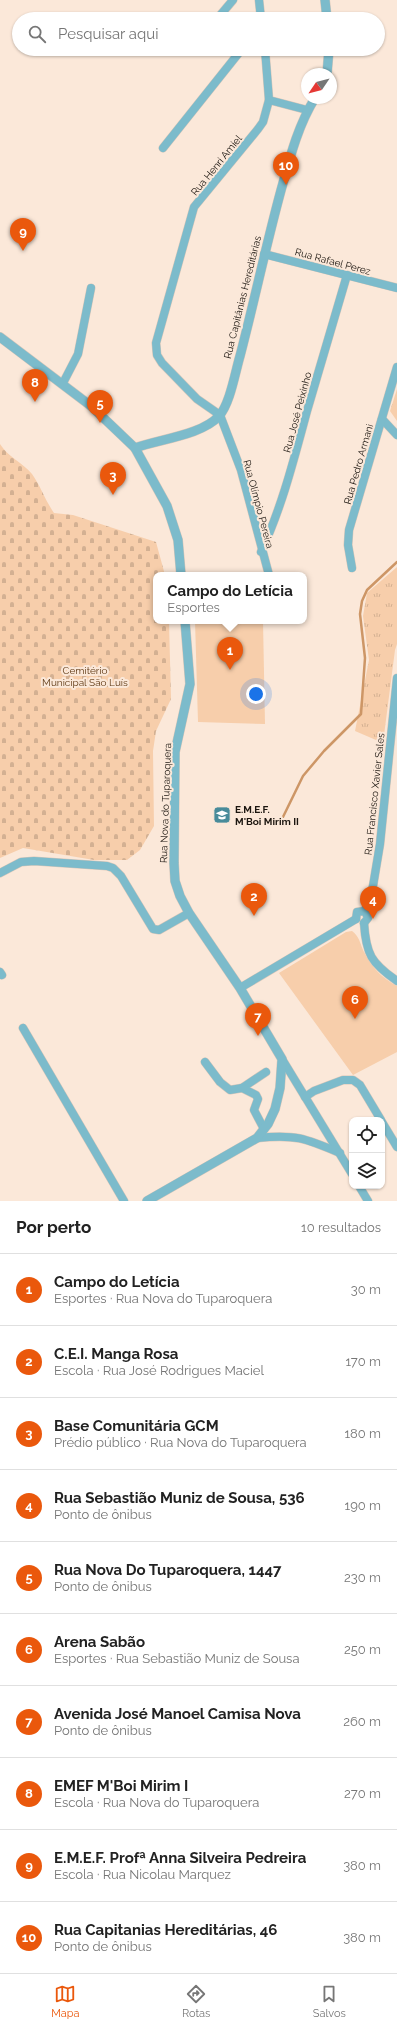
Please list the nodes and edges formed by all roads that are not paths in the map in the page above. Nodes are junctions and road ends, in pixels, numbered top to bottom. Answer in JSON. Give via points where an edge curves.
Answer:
{"nodes":[{"id":1,"x":233,"y":0,"type":"edge"},
{"id":2,"x":258,"y":0,"type":"edge"},
{"id":3,"x":325,"y":0,"type":"edge"},
{"id":4,"x":223,"y":12,"type":"edge"},
{"id":5,"x":260,"y":12,"type":"edge"},
{"id":6,"x":326,"y":12,"type":"edge"},
{"id":7,"x":236,"y":56,"type":"edge"},
{"id":8,"x":265,"y":56,"type":"edge"},
{"id":9,"x":328,"y":56,"type":"edge"},
{"id":10,"x":327,"y":68,"type":"edge"},
{"id":11,"x":269,"y":100,"type":"junction"},
{"id":12,"x":311,"y":104,"type":"edge"},
{"id":13,"x":307,"y":110,"type":"junction"},
{"id":14,"x":163,"y":148,"type":"dead end"},
{"id":15,"x":264,"y":254,"type":"junction"},
{"id":16,"x":347,"y":275,"type":"junction"},
{"id":17,"x":91,"y":288,"type":"dead end"},
{"id":18,"x":397,"y":288,"type":"edge"},
{"id":19,"x":0,"y":337,"type":"edge"},
{"id":20,"x":397,"y":369,"type":"edge"},
{"id":21,"x":63,"y":383,"type":"junction"},
{"id":22,"x":220,"y":415,"type":"junction"},
{"id":23,"x":382,"y":419,"type":"junction"},
{"id":24,"x":397,"y":435,"type":"edge"},
{"id":25,"x":135,"y":448,"type":"junction"},
{"id":26,"x":261,"y":552,"type":"junction"},
{"id":27,"x":352,"y":568,"type":"dead end"},
{"id":28,"x":181,"y":572,"type":"edge"},
{"id":29,"x":267,"y":572,"type":"edge"},
{"id":30,"x":185,"y":624,"type":"edge"},
{"id":31,"x":397,"y":678,"type":"edge"},
{"id":32,"x":0,"y":873,"type":"edge"},
{"id":33,"x":189,"y":913,"type":"junction"},
{"id":34,"x":360,"y":921,"type":"junction"},
{"id":35,"x":397,"y":981,"type":"edge"},
{"id":36,"x":240,"y":988,"type":"junction"},
{"id":37,"x":24,"y":1028,"type":"dead end"},
{"id":38,"x":282,"y":1059,"type":"junction"},
{"id":39,"x":205,"y":1062,"type":"dead end"},
{"id":40,"x":266,"y":1072,"type":"dead end"},
{"id":41,"x":242,"y":1088,"type":"junction"},
{"id":42,"x":306,"y":1097,"type":"junction"},
{"id":43,"x":380,"y":1117,"type":"edge"},
{"id":44,"x":385,"y":1126,"type":"edge"},
{"id":45,"x":264,"y":1129,"type":"junction"},
{"id":46,"x":257,"y":1138,"type":"junction"},
{"id":47,"x":397,"y":1147,"type":"edge"},
{"id":48,"x":340,"y":1154,"type":"junction"},
{"id":49,"x":349,"y":1169,"type":"edge"},
{"id":50,"x":361,"y":1189,"type":"edge"},
{"id":51,"x":124,"y":1201,"type":"edge"},
{"id":52,"x":147,"y":1201,"type":"edge"},
{"id":53,"x":368,"y":1201,"type":"edge"}],
"edges":[{"from":1,"to":4,"type":"street"},
{"from":2,"to":5,"type":"street"},
{"from":3,"to":6,"type":"street"},
{"from":7,"to":14,"type":"street"},
{"from":8,"to":11,"type":"street"},
{"from":9,"to":10,"type":"street"},
{"from":11,"to":13,"type":"street"},
{"from":11,"to":22,"type":"street","name":"Rua Henri Amiel","via":[[263,122],[194,207],[156,343],[157,355],[162,363],[197,399]]},
{"from":12,"to":13,"type":"street","name":"Rua Capitânias Hereditárias"},
{"from":13,"to":15,"type":"street","name":"Rua Capitânias Hereditárias","via":[[294,142]]},
{"from":15,"to":16,"type":"street","name":"Rua Rafael Perez"},
{"from":15,"to":22,"type":"street","name":"Rua Capitânias Hereditárias","via":[[248,327],[227,400]]},
{"from":16,"to":18,"type":"street","name":"Rua Rafael Perez"},
{"from":16,"to":26,"type":"street","name":"Rua José Peixinho","via":[[300,442],[273,527]]},
{"from":17,"to":21,"type":"street","via":[[78,354]]},
{"from":19,"to":21,"type":"street"},
{"from":20,"to":23,"type":"street","name":"Rua Pedro Armani"},
{"from":21,"to":25,"type":"street"},
{"from":22,"to":25,"type":"street","name":"Rua Capitânias Hereditárias","via":[[199,430]]},
{"from":22,"to":26,"type":"street","name":"Rua Olímpio Pereira","via":[[241,470]]},
{"from":23,"to":24,"type":"street"},
{"from":23,"to":27,"type":"street","name":"Rua Pedro Armani","via":[[349,530],[348,545]]},
{"from":25,"to":28,"type":"street","via":[[167,506],[178,540]]},
{"from":26,"to":29,"type":"street","name":"Rua Olímpio Pereira"},
{"from":30,"to":33,"type":"street","name":"Rua Nova do Tuparoquera","via":[[190,684],[175,752],[174,863],[175,881]]},
{"from":31,"to":34,"type":"street","name":"Rua Francisco Xavier Sales","via":[[380,844],[373,886],[365,911],[368,916]]},
{"from":32,"to":33,"type":"street","via":[[21,862],[34,861],[107,866],[118,871],[153,929],[160,930]]},
{"from":33,"to":36,"type":"street","name":"Rua Nova do Tuparoquera"},
{"from":34,"to":35,"type":"street","via":[[369,955],[382,971]]},
{"from":34,"to":36,"type":"street"},
{"from":36,"to":38,"type":"street","name":"Rua Nova do Tuparoquera"},
{"from":37,"to":51,"type":"street"},
{"from":38,"to":42,"type":"street"},
{"from":38,"to":45,"type":"street","via":[[280,1088],[275,1109]]},
{"from":39,"to":41,"type":"street","via":[[225,1087],[230,1090]]},
{"from":40,"to":41,"type":"street"},
{"from":41,"to":45,"type":"street","via":[[256,1095],[258,1099],[254,1110]]},
{"from":42,"to":43,"type":"street","via":[[314,1091],[343,1080],[353,1080],[360,1085]]},
{"from":42,"to":48,"type":"street"},
{"from":44,"to":47,"type":"street"},
{"from":45,"to":46,"type":"street"},
{"from":46,"to":48,"type":"street","via":[[292,1136],[309,1140]]},
{"from":46,"to":52,"type":"street"},
{"from":48,"to":49,"type":"street"},
{"from":50,"to":53,"type":"street"}]}
